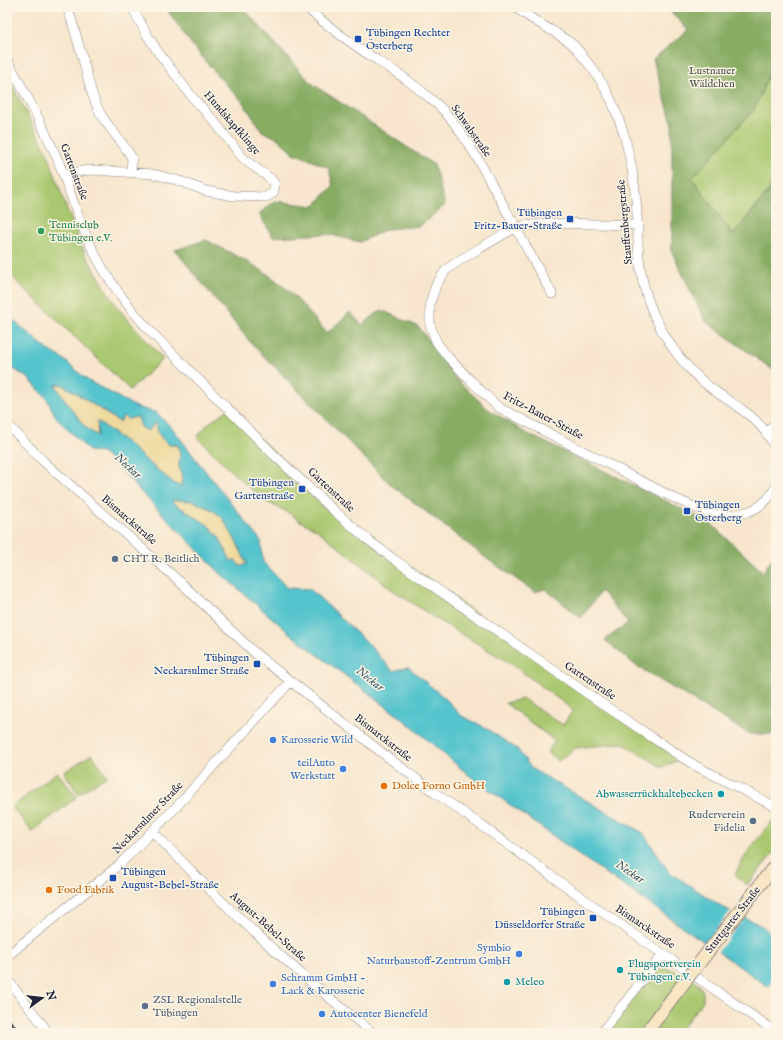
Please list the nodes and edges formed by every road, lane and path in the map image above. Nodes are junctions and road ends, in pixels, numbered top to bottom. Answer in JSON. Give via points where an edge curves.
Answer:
{"nodes":[{"id":1,"x":67,"y":7,"type":"edge"},
{"id":2,"x":132,"y":7,"type":"edge"},
{"id":3,"x":306,"y":7,"type":"edge"},
{"id":4,"x":515,"y":7,"type":"edge"},
{"id":5,"x":7,"y":60,"type":"edge"},
{"id":6,"x":131,"y":172,"type":"junction"},
{"id":7,"x":64,"y":175,"type":"junction"},
{"id":8,"x":638,"y":225,"type":"junction"},
{"id":9,"x":516,"y":227,"type":"junction"},
{"id":10,"x":552,"y":294,"type":"dead end"},
{"id":11,"x":776,"y":423,"type":"edge"},
{"id":12,"x":7,"y":424,"type":"edge"},
{"id":13,"x":766,"y":433,"type":"junction"},
{"id":14,"x":776,"y":450,"type":"edge"},
{"id":15,"x":776,"y":486,"type":"edge"},
{"id":16,"x":291,"y":681,"type":"junction"},
{"id":17,"x":776,"y":807,"type":"edge"},
{"id":18,"x":153,"y":832,"type":"junction"},
{"id":19,"x":776,"y":864,"type":"edge"},
{"id":20,"x":663,"y":954,"type":"junction"},
{"id":21,"x":7,"y":956,"type":"edge"},
{"id":22,"x":7,"y":979,"type":"edge"},
{"id":23,"x":776,"y":1032,"type":"edge"},
{"id":24,"x":49,"y":1033,"type":"edge"},
{"id":25,"x":372,"y":1033,"type":"edge"},
{"id":26,"x":602,"y":1033,"type":"edge"},
{"id":27,"x":646,"y":1033,"type":"edge"}],
"edges":[{"from":1,"to":6,"type":"street","via":[[95,102],[106,123],[132,158]]},
{"from":2,"to":6,"type":"street","name":"Hundskapfklinge","via":[[157,51],[186,88],[242,157],[275,185],[273,193],[266,197],[225,195],[153,174]]},
{"from":3,"to":9,"type":"street","name":"Schwabstraße","via":[[377,61],[408,80],[439,106],[466,141]]},
{"from":4,"to":8,"type":"street","name":"Stauffenbergstraße","via":[[572,43],[592,66],[609,93],[628,147]]},
{"from":5,"to":7,"type":"street","name":"Gartenstraße","via":[[47,135]]},
{"from":6,"to":7,"type":"street","name":"Hundskapfklinge","via":[[89,170]]},
{"from":7,"to":17,"type":"street","name":"Gartenstraße","via":[[91,246],[111,283],[134,313],[274,454],[332,508],[367,539],[425,582],[667,748]]},
{"from":8,"to":9,"type":"street","name":"Fritz-Bauer-Straße","via":[[553,223]]},
{"from":8,"to":13,"type":"street","name":"Stauffenbergstraße","via":[[642,279],[649,304],[667,340],[702,380],[743,410]]},
{"from":9,"to":10,"type":"street","name":"Schwabstraße"},
{"from":9,"to":15,"type":"street","name":"Fritz-Bauer-Straße","via":[[446,270],[430,303],[430,325],[437,343],[471,381],[498,407],[706,512],[723,515],[746,513],[765,502]]},
{"from":11,"to":13,"type":"street"},
{"from":12,"to":16,"type":"street","name":"Bismarckstraße","via":[[43,461],[179,580],[256,654]]},
{"from":13,"to":14,"type":"street"},
{"from":16,"to":18,"type":"street","name":"Neckarsulmer Straße"},
{"from":16,"to":20,"type":"street","name":"Bismarckstraße","via":[[435,793]]},
{"from":18,"to":21,"type":"street","name":"Neckarsulmer Straße","via":[[119,865]]},
{"from":18,"to":25,"type":"street","name":"August-Bebel-Straße","via":[[255,932]]},
{"from":19,"to":27,"type":"main road","name":"Stuttgarter Straße","bridge":true},
{"from":20,"to":23,"type":"street","name":"Bismarckstraße"},
{"from":20,"to":26,"type":"street"},
{"from":22,"to":24,"type":"street"}]}
